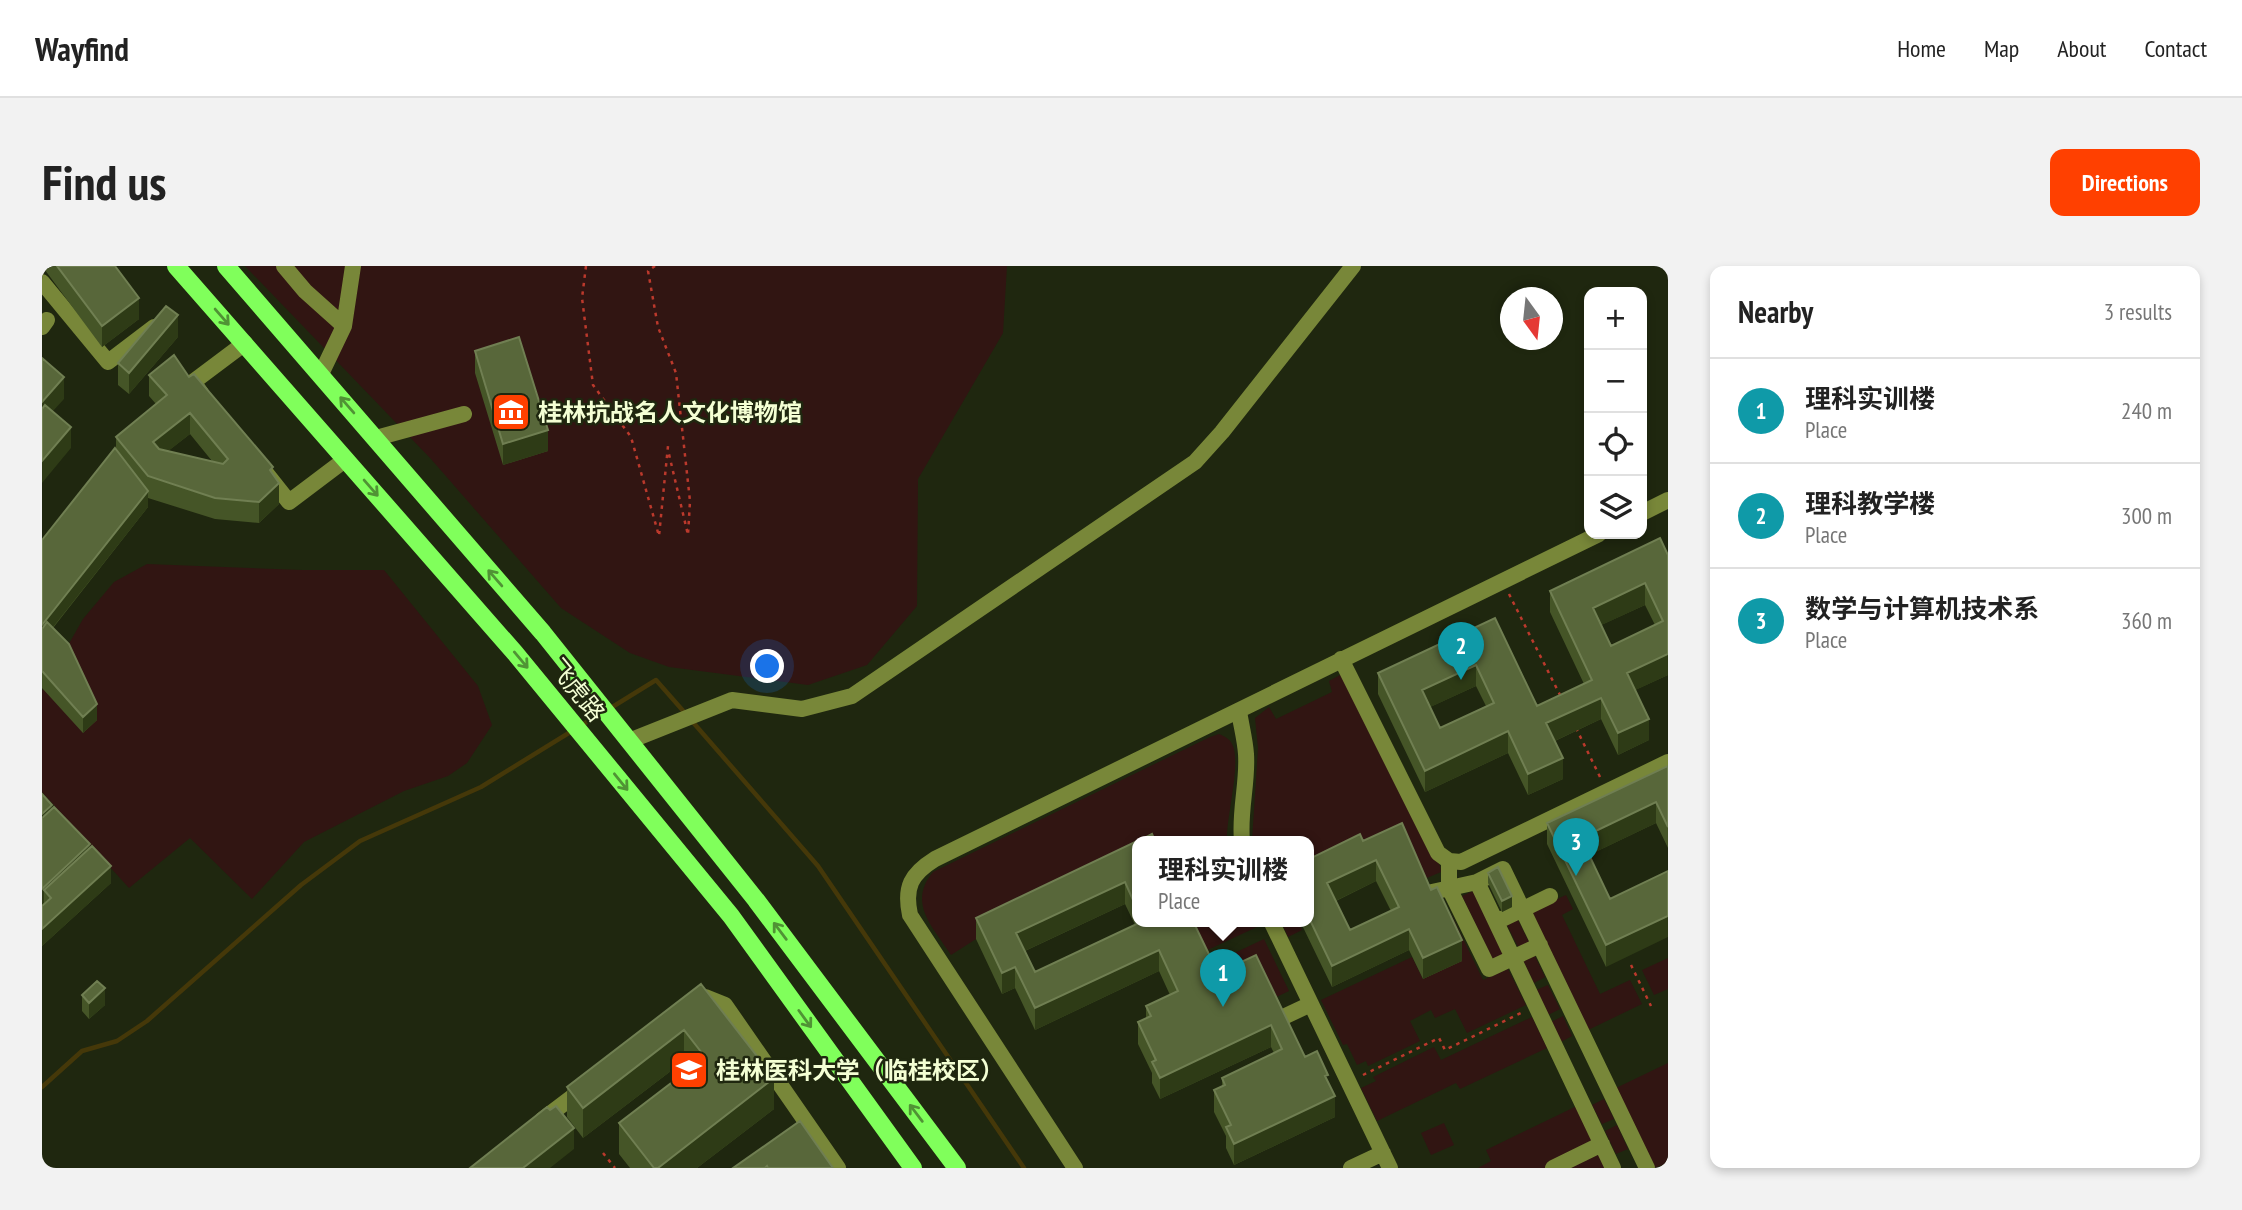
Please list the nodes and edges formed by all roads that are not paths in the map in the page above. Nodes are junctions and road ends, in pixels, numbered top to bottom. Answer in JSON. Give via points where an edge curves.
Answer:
{"nodes":[{"id":1,"x":176,"y":266,"type":"edge"},
{"id":2,"x":226,"y":266,"type":"edge"},
{"id":3,"x":284,"y":266,"type":"edge"},
{"id":4,"x":353,"y":266,"type":"edge"},
{"id":5,"x":1353,"y":266,"type":"edge"},
{"id":6,"x":42,"y":282,"type":"edge"},
{"id":7,"x":154,"y":327,"type":"edge"},
{"id":8,"x":344,"y":327,"type":"junction"},
{"id":9,"x":245,"y":343,"type":"junction"},
{"id":10,"x":321,"y":374,"type":"junction"},
{"id":11,"x":211,"y":404,"type":"edge"},
{"id":12,"x":464,"y":414,"type":"dead end"},
{"id":13,"x":376,"y":438,"type":"junction"},
{"id":14,"x":254,"y":458,"type":"edge"},
{"id":15,"x":346,"y":459,"type":"junction"},
{"id":16,"x":1666,"y":505,"type":"edge"},
{"id":17,"x":1647,"y":511,"type":"edge"},
{"id":18,"x":1589,"y":539,"type":"edge"},
{"id":19,"x":1342,"y":659,"type":"junction"},
{"id":20,"x":1239,"y":711,"type":"junction"},
{"id":21,"x":629,"y":741,"type":"junction"},
{"id":22,"x":1668,"y":762,"type":"edge"},
{"id":23,"x":1242,"y":836,"type":"edge"},
{"id":24,"x":1448,"y":861,"type":"junction"},
{"id":25,"x":1477,"y":882,"type":"junction"},
{"id":26,"x":1449,"y":888,"type":"junction"},
{"id":27,"x":1423,"y":894,"type":"edge"},
{"id":28,"x":1550,"y":896,"type":"dead end"},
{"id":29,"x":1459,"y":908,"type":"junction"},
{"id":30,"x":1522,"y":909,"type":"junction"},
{"id":31,"x":1441,"y":917,"type":"edge"},
{"id":32,"x":1496,"y":922,"type":"junction"},
{"id":33,"x":1274,"y":927,"type":"edge"},
{"id":34,"x":1540,"y":945,"type":"junction"},
{"id":35,"x":1514,"y":957,"type":"junction"},
{"id":36,"x":1311,"y":1004,"type":"junction"},
{"id":37,"x":683,"y":1013,"type":"edge"},
{"id":38,"x":1277,"y":1020,"type":"edge"},
{"id":39,"x":597,"y":1078,"type":"edge"},
{"id":40,"x":532,"y":1127,"type":"edge"},
{"id":41,"x":1602,"y":1144,"type":"junction"},
{"id":42,"x":1383,"y":1153,"type":"junction"},
{"id":43,"x":838,"y":1168,"type":"edge"},
{"id":44,"x":912,"y":1168,"type":"edge"},
{"id":45,"x":957,"y":1168,"type":"edge"},
{"id":46,"x":1075,"y":1168,"type":"edge"},
{"id":47,"x":1351,"y":1168,"type":"edge"},
{"id":48,"x":1390,"y":1168,"type":"edge"},
{"id":49,"x":1553,"y":1168,"type":"edge"},
{"id":50,"x":1613,"y":1168,"type":"edge"},
{"id":51,"x":1647,"y":1168,"type":"edge"}],
"edges":[{"from":1,"to":9,"type":"main road","name":"飞虎路","one_way":true},
{"from":2,"to":10,"type":"main road","name":"飞虎路"},
{"from":3,"to":8,"type":"street"},
{"from":4,"to":8,"type":"street"},
{"from":5,"to":21,"type":"street","via":[[1195,462],[852,696],[802,709],[732,700]]},
{"from":6,"to":7,"type":"street","via":[[108,362]]},
{"from":8,"to":10,"type":"street"},
{"from":9,"to":11,"type":"street","via":[[193,382]]},
{"from":9,"to":15,"type":"main road","name":"飞虎路"},
{"from":13,"to":10,"type":"main road","name":"飞虎路","one_way":true},
{"from":12,"to":13,"type":"street"},
{"from":21,"to":13,"type":"main road","name":"飞虎路","one_way":true},
{"from":14,"to":15,"type":"street","via":[[289,502]]},
{"from":15,"to":44,"type":"main road","name":"飞虎路","one_way":true,"via":[[515,653],[731,916]]},
{"from":16,"to":17,"type":"street"},
{"from":18,"to":19,"type":"street"},
{"from":19,"to":20,"type":"street"},
{"from":19,"to":24,"type":"street","via":[[1438,853]]},
{"from":20,"to":23,"type":"street","via":[[1246,754]]},
{"from":20,"to":46,"type":"street","via":[[935,859],[911,882],[911,915]]},
{"from":45,"to":21,"type":"main road","name":"飞虎路","one_way":true,"via":[[756,900]]},
{"from":22,"to":24,"type":"street","via":[[1461,862]]},
{"from":24,"to":26,"type":"street"},
{"from":25,"to":26,"type":"street"},
{"from":25,"to":30,"type":"street","via":[[1503,869]]},
{"from":25,"to":32,"type":"street"},
{"from":26,"to":27,"type":"street"},
{"from":26,"to":29,"type":"street"},
{"from":28,"to":30,"type":"street"},
{"from":29,"to":31,"type":"street"},
{"from":29,"to":35,"type":"street","via":[[1489,970]]},
{"from":30,"to":32,"type":"street"},
{"from":30,"to":34,"type":"street"},
{"from":32,"to":35,"type":"street"},
{"from":33,"to":36,"type":"street"},
{"from":34,"to":35,"type":"street"},
{"from":34,"to":51,"type":"street"},
{"from":35,"to":41,"type":"street"},
{"from":36,"to":38,"type":"street"},
{"from":36,"to":42,"type":"street"},
{"from":37,"to":43,"type":"street","via":[[705,997],[726,1005]]},
{"from":39,"to":40,"type":"street"},
{"from":41,"to":49,"type":"street"},
{"from":41,"to":50,"type":"street"},
{"from":42,"to":47,"type":"street"},
{"from":42,"to":48,"type":"street"}]}
